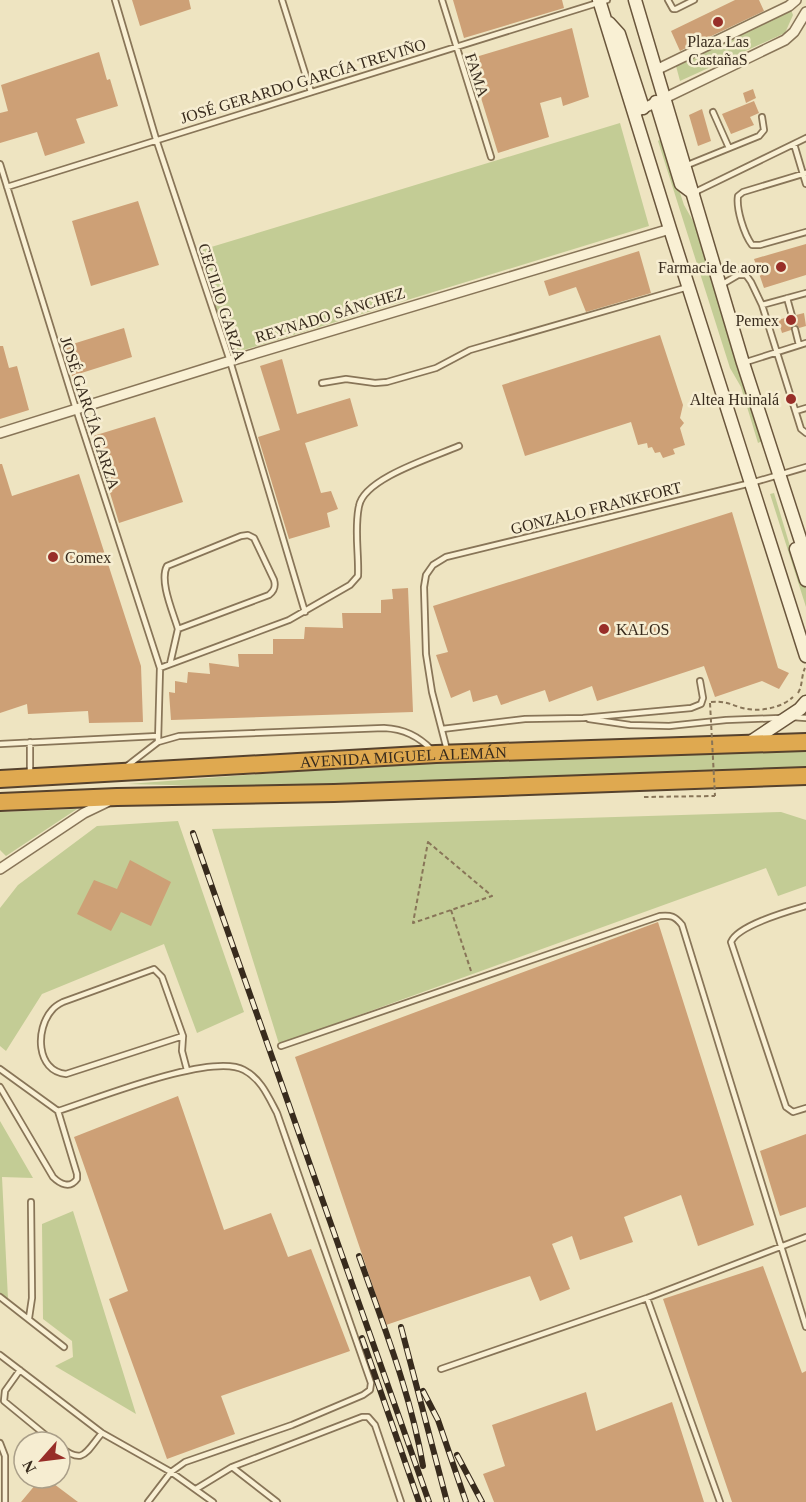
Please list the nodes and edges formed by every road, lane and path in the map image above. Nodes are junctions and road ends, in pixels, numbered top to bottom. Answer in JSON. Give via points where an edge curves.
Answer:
{"nodes":[{"id":1,"x":115,"y":0,"type":"edge"},
{"id":2,"x":282,"y":0,"type":"edge"},
{"id":3,"x":442,"y":0,"type":"edge"},
{"id":4,"x":635,"y":0,"type":"edge"},
{"id":5,"x":668,"y":0,"type":"edge"},
{"id":6,"x":694,"y":0,"type":"edge"},
{"id":7,"x":796,"y":0,"type":"edge"},
{"id":8,"x":602,"y":1,"type":"edge"},
{"id":9,"x":806,"y":12,"type":"edge"},
{"id":10,"x":456,"y":46,"type":"junction"},
{"id":11,"x":656,"y":70,"type":"junction"},
{"id":12,"x":311,"y":92,"type":"junction"},
{"id":13,"x":660,"y":100,"type":"junction"},
{"id":14,"x":639,"y":110,"type":"junction"},
{"id":15,"x":713,"y":112,"type":"dead end"},
{"id":16,"x":762,"y":117,"type":"dead end"},
{"id":17,"x":806,"y":138,"type":"edge"},
{"id":18,"x":156,"y":139,"type":"junction"},
{"id":19,"x":794,"y":144,"type":"junction"},
{"id":20,"x":729,"y":148,"type":"junction"},
{"id":21,"x":491,"y":157,"type":"dead end"},
{"id":22,"x":0,"y":164,"type":"edge"},
{"id":23,"x":685,"y":166,"type":"junction"},
{"id":24,"x":805,"y":174,"type":"edge"},
{"id":25,"x":806,"y":184,"type":"edge"},
{"id":26,"x":4,"y":185,"type":"edge"},
{"id":27,"x":693,"y":193,"type":"junction"},
{"id":28,"x":670,"y":230,"type":"junction"},
{"id":29,"x":806,"y":232,"type":"edge"},
{"id":30,"x":720,"y":286,"type":"junction"},
{"id":31,"x":688,"y":287,"type":"junction"},
{"id":32,"x":806,"y":293,"type":"edge"},
{"id":33,"x":787,"y":298,"type":"junction"},
{"id":34,"x":762,"y":305,"type":"junction"},
{"id":35,"x":792,"y":316,"type":"dead end"},
{"id":36,"x":795,"y":329,"type":"dead end"},
{"id":37,"x":806,"y":343,"type":"edge"},
{"id":38,"x":799,"y":345,"type":"junction"},
{"id":39,"x":777,"y":352,"type":"junction"},
{"id":40,"x":230,"y":361,"type":"junction"},
{"id":41,"x":743,"y":363,"type":"junction"},
{"id":42,"x":322,"y":383,"type":"dead end"},
{"id":43,"x":806,"y":408,"type":"edge"},
{"id":44,"x":76,"y":409,"type":"junction"},
{"id":45,"x":796,"y":411,"type":"junction"},
{"id":46,"x":0,"y":433,"type":"edge"},
{"id":47,"x":806,"y":433,"type":"edge"},
{"id":48,"x":459,"y":447,"type":"dead end"},
{"id":49,"x":806,"y":467,"type":"edge"},
{"id":50,"x":775,"y":477,"type":"junction"},
{"id":51,"x":753,"y":482,"type":"junction"},
{"id":52,"x":806,"y":557,"type":"edge"},
{"id":53,"x":806,"y":580,"type":"edge"},
{"id":54,"x":305,"y":612,"type":"junction"},
{"id":55,"x":178,"y":629,"type":"junction"},
{"id":56,"x":806,"y":656,"type":"edge"},
{"id":57,"x":170,"y":664,"type":"junction"},
{"id":58,"x":806,"y":665,"type":"edge"},
{"id":59,"x":160,"y":668,"type":"junction"},
{"id":60,"x":700,"y":681,"type":"dead end"},
{"id":61,"x":806,"y":702,"type":"edge"},
{"id":62,"x":788,"y":717,"type":"junction"},
{"id":63,"x":583,"y":718,"type":"junction"},
{"id":64,"x":806,"y":718,"type":"edge"},
{"id":65,"x":669,"y":726,"type":"junction"},
{"id":66,"x":442,"y":729,"type":"junction"},
{"id":67,"x":158,"y":739,"type":"junction"},
{"id":68,"x":30,"y":742,"type":"junction"},
{"id":69,"x":806,"y":742,"type":"edge"},
{"id":70,"x":0,"y":744,"type":"edge"},
{"id":71,"x":746,"y":745,"type":"junction"},
{"id":72,"x":670,"y":746,"type":"junction"},
{"id":73,"x":442,"y":754,"type":"junction"},
{"id":74,"x":121,"y":772,"type":"junction"},
{"id":75,"x":30,"y":777,"type":"junction"},
{"id":76,"x":0,"y":778,"type":"edge"},
{"id":77,"x":804,"y":778,"type":"edge"},
{"id":78,"x":117,"y":797,"type":"junction"},
{"id":79,"x":644,"y":797,"type":"dead end"},
{"id":80,"x":0,"y":802,"type":"edge"},
{"id":81,"x":0,"y":869,"type":"edge"},
{"id":82,"x":806,"y":906,"type":"edge"},
{"id":83,"x":451,"y":910,"type":"junction"},
{"id":84,"x":474,"y":980,"type":"junction"},
{"id":85,"x":183,"y":1036,"type":"junction"},
{"id":86,"x":281,"y":1046,"type":"dead end"},
{"id":87,"x":0,"y":1069,"type":"edge"},
{"id":88,"x":187,"y":1070,"type":"junction"},
{"id":89,"x":0,"y":1087,"type":"edge"},
{"id":90,"x":806,"y":1108,"type":"edge"},
{"id":91,"x":58,"y":1111,"type":"junction"},
{"id":92,"x":31,"y":1202,"type":"dead end"},
{"id":93,"x":806,"y":1237,"type":"edge"},
{"id":94,"x":780,"y":1246,"type":"junction"},
{"id":95,"x":0,"y":1298,"type":"edge"},
{"id":96,"x":647,"y":1298,"type":"junction"},
{"id":97,"x":28,"y":1318,"type":"junction"},
{"id":98,"x":806,"y":1327,"type":"edge"},
{"id":99,"x":64,"y":1347,"type":"dead end"},
{"id":100,"x":0,"y":1355,"type":"edge"},
{"id":101,"x":441,"y":1369,"type":"dead end"},
{"id":102,"x":20,"y":1370,"type":"junction"},
{"id":103,"x":39,"y":1430,"type":"edge"},
{"id":104,"x":102,"y":1433,"type":"junction"},
{"id":105,"x":0,"y":1443,"type":"edge"},
{"id":106,"x":72,"y":1456,"type":"edge"},
{"id":107,"x":232,"y":1467,"type":"junction"},
{"id":108,"x":171,"y":1472,"type":"junction"},
{"id":109,"x":196,"y":1489,"type":"junction"},
{"id":110,"x":5,"y":1502,"type":"edge"},
{"id":111,"x":148,"y":1502,"type":"edge"},
{"id":112,"x":213,"y":1502,"type":"edge"},
{"id":113,"x":277,"y":1502,"type":"edge"},
{"id":114,"x":401,"y":1502,"type":"edge"},
{"id":115,"x":720,"y":1502,"type":"edge"}],
"edges":[{"from":1,"to":18,"type":"lane","name":"CECILIO GARZA"},
{"from":2,"to":12,"type":"lane"},
{"from":3,"to":10,"type":"lane","name":"FAMA"},
{"from":4,"to":11,"type":"main road"},
{"from":5,"to":6,"type":"lane","via":[[676,9]]},
{"from":7,"to":11,"type":"street"},
{"from":8,"to":10,"type":"lane","name":"JOSÉ GERARDO GARCÍA TREVIÑO"},
{"from":8,"to":14,"type":"main road","via":[[604,17]]},
{"from":9,"to":13,"type":"street","via":[[785,40]]},
{"from":10,"to":12,"type":"lane","name":"JOSÉ GERARDO GARCÍA TREVIÑO"},
{"from":10,"to":21,"type":"lane","name":"FAMA"},
{"from":11,"to":13,"type":"main road"},
{"from":12,"to":18,"type":"lane","name":"JOSÉ GERARDO GARCÍA TREVIÑO"},
{"from":13,"to":14,"type":"street"},
{"from":13,"to":23,"type":"main road"},
{"from":13,"to":27,"type":"main road","via":[[681,184]]},
{"from":14,"to":28,"type":"main road"},
{"from":15,"to":20,"type":"lane"},
{"from":16,"to":20,"type":"lane","via":[[763,134]]},
{"from":17,"to":19,"type":"lane"},
{"from":18,"to":26,"type":"lane","name":"JOSÉ GERARDO GARCÍA TREVIÑO"},
{"from":18,"to":40,"type":"lane","name":"CECILIO GARZA"},
{"from":19,"to":24,"type":"lane"},
{"from":19,"to":27,"type":"lane"},
{"from":20,"to":23,"type":"lane"},
{"from":22,"to":26,"type":"lane","name":"JOSÉ GARCÍA GARZA"},
{"from":23,"to":27,"type":"main road"},
{"from":24,"to":25,"type":"lane"},
{"from":24,"to":29,"type":"lane","via":[[743,192],[737,200],[749,241],[755,246]]},
{"from":26,"to":44,"type":"lane","name":"JOSÉ GARCÍA GARZA"},
{"from":27,"to":30,"type":"main road"},
{"from":28,"to":31,"type":"main road"},
{"from":28,"to":40,"type":"street","name":"REYNADO SÁNCHEZ"},
{"from":30,"to":34,"type":"lane","via":[[738,275],[746,276]]},
{"from":30,"to":41,"type":"main road"},
{"from":31,"to":42,"type":"lane","via":[[482,346],[436,368],[387,382],[346,379]]},
{"from":31,"to":51,"type":"main road"},
{"from":32,"to":33,"type":"lane"},
{"from":33,"to":34,"type":"lane"},
{"from":33,"to":35,"type":"lane"},
{"from":34,"to":39,"type":"lane"},
{"from":36,"to":38,"type":"lane"},
{"from":37,"to":38,"type":"lane"},
{"from":38,"to":39,"type":"lane"},
{"from":39,"to":41,"type":"lane"},
{"from":39,"to":45,"type":"lane"},
{"from":40,"to":44,"type":"street","name":"REYNADO SÁNCHEZ"},
{"from":40,"to":54,"type":"lane","name":"CECILIO GARZA"},
{"from":41,"to":50,"type":"main road"},
{"from":43,"to":45,"type":"lane"},
{"from":44,"to":46,"type":"street","name":"REYNADO SÁNCHEZ"},
{"from":44,"to":59,"type":"lane","name":"JOSÉ GARCÍA GARZA"},
{"from":45,"to":47,"type":"lane"},
{"from":48,"to":54,"type":"lane","via":[[382,479],[368,489],[359,504],[358,576]]},
{"from":49,"to":50,"type":"lane","name":"GONZALO FRANKFORT"},
{"from":50,"to":51,"type":"lane","name":"GONZALO FRANKFORT"},
{"from":50,"to":52,"type":"main road"},
{"from":50,"to":53,"type":"main road"},
{"from":51,"to":56,"type":"main road"},
{"from":51,"to":66,"type":"lane","name":"GONZALO FRANKFORT","via":[[446,557],[433,565],[424,587],[426,654]]},
{"from":54,"to":57,"type":"lane"},
{"from":55,"to":55,"type":"lane","via":[[164,582],[167,566],[241,536],[254,538],[274,580],[273,591]]},
{"from":55,"to":57,"type":"lane"},
{"from":57,"to":59,"type":"lane"},
{"from":58,"to":79,"type":"path","bridge":true,"via":[[799,692],[781,705],[761,709],[710,702],[715,796]]},
{"from":59,"to":67,"type":"lane","name":"JOSÉ GARCÍA GARZA"},
{"from":60,"to":63,"type":"lane","via":[[703,698],[697,707]]},
{"from":61,"to":62,"type":"main road"},
{"from":62,"to":64,"type":"lane"},
{"from":62,"to":65,"type":"lane"},
{"from":62,"to":71,"type":"main road"},
{"from":63,"to":65,"type":"lane"},
{"from":63,"to":66,"type":"lane","via":[[525,719]]},
{"from":65,"to":72,"type":"lane"},
{"from":66,"to":73,"type":"lane"},
{"from":67,"to":68,"type":"lane"},
{"from":67,"to":73,"type":"lane","via":[[384,728],[414,735]]},
{"from":67,"to":74,"type":"lane"},
{"from":68,"to":70,"type":"lane"},
{"from":68,"to":75,"type":"lane"},
{"from":69,"to":71,"type":"highway","name":"AVENIDA MIGUEL ALEMÁN"},
{"from":71,"to":72,"type":"highway","name":"AVENIDA MIGUEL ALEMÁN"},
{"from":72,"to":73,"type":"highway","name":"AVENIDA MIGUEL ALEMÁN"},
{"from":73,"to":74,"type":"highway","name":"AVENIDA MIGUEL ALEMÁN"},
{"from":74,"to":75,"type":"highway","name":"AVENIDA MIGUEL ALEMÁN"},
{"from":75,"to":76,"type":"highway","name":"AVENIDA MIGUEL ALEMÁN"},
{"from":77,"to":78,"type":"highway","name":"AVENIDA MIGUEL ALEMÁN"},
{"from":78,"to":80,"type":"highway","name":"AVENIDA MIGUEL ALEMÁN"},
{"from":78,"to":81,"type":"street","via":[[84,813]]},
{"from":82,"to":90,"type":"lane","via":[[750,927],[731,942],[786,1107],[793,1112]]},
{"from":83,"to":83,"type":"path","via":[[492,896],[428,842],[413,923]]},
{"from":83,"to":84,"type":"path"},
{"from":84,"to":86,"type":"lane"},
{"from":84,"to":94,"type":"lane","via":[[660,916],[677,918]]},
{"from":85,"to":85,"type":"lane","via":[[162,977],[153,969],[53,1008],[40,1040],[51,1070],[66,1074]]},
{"from":85,"to":88,"type":"lane"},
{"from":87,"to":91,"type":"lane"},
{"from":88,"to":91,"type":"lane"},
{"from":88,"to":108,"type":"lane","via":[[220,1065],[242,1068],[264,1088],[277,1113],[371,1383],[370,1390],[363,1395],[292,1425],[185,1462]]},
{"from":89,"to":91,"type":"lane","via":[[53,1177],[70,1185],[77,1174]]},
{"from":92,"to":97,"type":"lane","via":[[32,1298]]},
{"from":93,"to":94,"type":"lane"},
{"from":94,"to":96,"type":"lane"},
{"from":94,"to":98,"type":"lane"},
{"from":95,"to":97,"type":"lane"},
{"from":96,"to":101,"type":"lane"},
{"from":96,"to":115,"type":"lane"},
{"from":97,"to":99,"type":"lane"},
{"from":100,"to":102,"type":"lane"},
{"from":102,"to":103,"type":"lane","via":[[5,1391],[4,1401]]},
{"from":102,"to":104,"type":"lane"},
{"from":104,"to":106,"type":"lane","via":[[84,1455]]},
{"from":104,"to":108,"type":"lane"},
{"from":105,"to":110,"type":"lane","via":[[5,1456]]},
{"from":107,"to":109,"type":"lane"},
{"from":107,"to":113,"type":"lane"},
{"from":107,"to":114,"type":"lane","via":[[368,1417],[375,1425]]},
{"from":108,"to":109,"type":"lane"},
{"from":108,"to":111,"type":"lane"},
{"from":109,"to":112,"type":"lane"}]}
